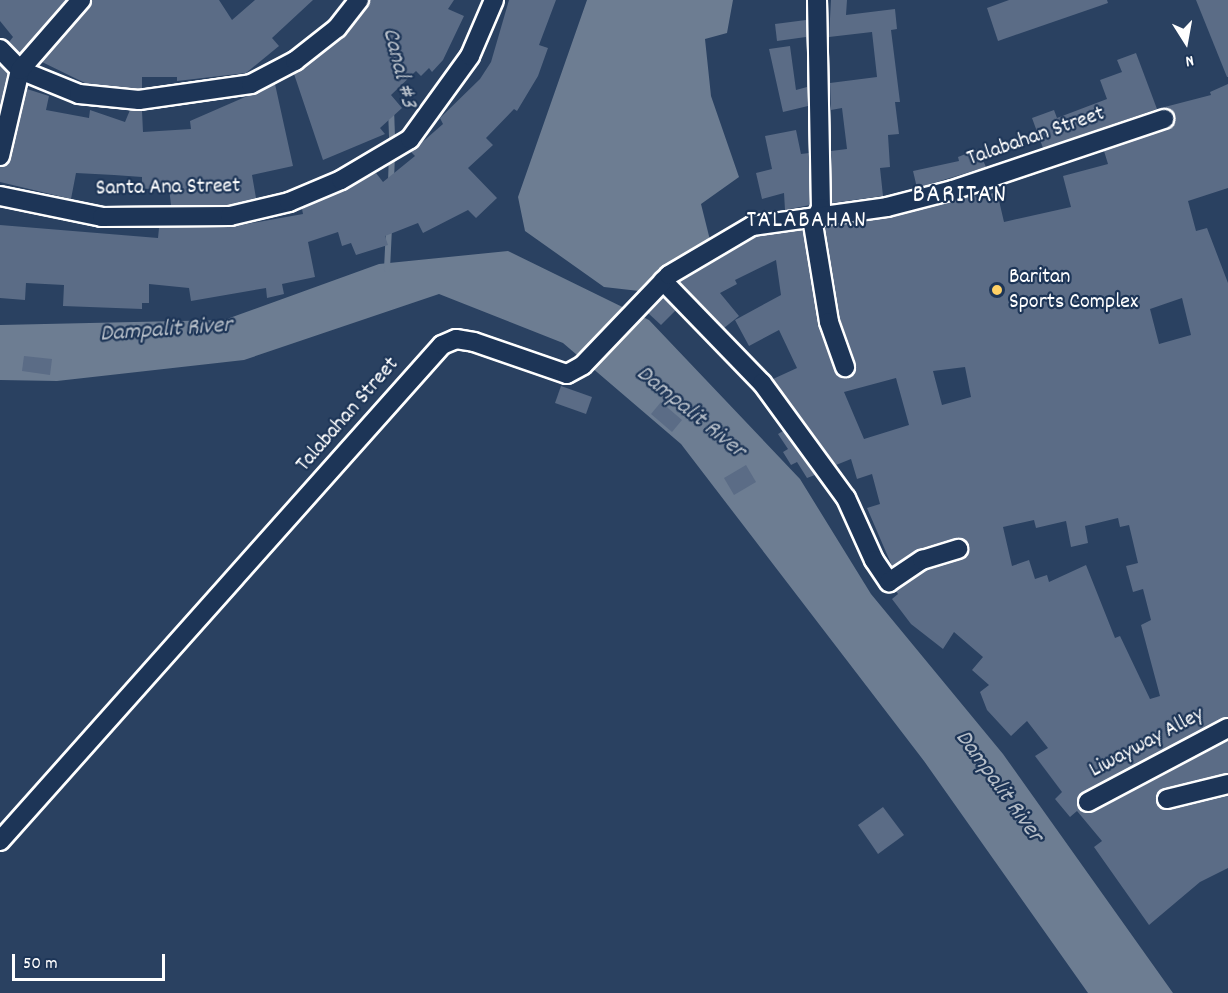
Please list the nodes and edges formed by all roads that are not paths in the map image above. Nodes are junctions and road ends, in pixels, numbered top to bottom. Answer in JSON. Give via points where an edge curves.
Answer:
{"nodes":[{"id":1,"x":81,"y":0,"type":"edge"},
{"id":2,"x":359,"y":0,"type":"edge"},
{"id":3,"x":494,"y":0,"type":"edge"},
{"id":4,"x":817,"y":0,"type":"edge"},
{"id":5,"x":0,"y":49,"type":"edge"},
{"id":6,"x":20,"y":70,"type":"junction"},
{"id":7,"x":1164,"y":119,"type":"dead end"},
{"id":8,"x":0,"y":156,"type":"edge"},
{"id":9,"x":0,"y":196,"type":"edge"},
{"id":10,"x":816,"y":216,"type":"junction"},
{"id":11,"x":663,"y":281,"type":"junction"},
{"id":12,"x":845,"y":367,"type":"dead end"},
{"id":13,"x":958,"y":549,"type":"dead end"},
{"id":14,"x":1228,"y":728,"type":"edge"},
{"id":15,"x":1228,"y":784,"type":"edge"},
{"id":16,"x":1167,"y":799,"type":"dead end"},
{"id":17,"x":1088,"y":802,"type":"dead end"},
{"id":18,"x":0,"y":841,"type":"edge"}],
"edges":[{"from":1,"to":6,"type":"street"},
{"from":2,"to":6,"type":"street","via":[[337,28],[295,61],[251,84],[139,100],[79,94]]},
{"from":3,"to":9,"type":"street","name":"Santa Ana Street","via":[[470,56],[410,139],[341,180],[288,202],[230,216],[102,217]]},
{"from":4,"to":10,"type":"street","via":[[821,208]]},
{"from":5,"to":6,"type":"street"},
{"from":6,"to":8,"type":"street"},
{"from":7,"to":10,"type":"street","name":"Talabahan Street","via":[[953,190],[887,207]]},
{"from":10,"to":11,"type":"street","name":"Talabahan Street","via":[[752,226]]},
{"from":10,"to":12,"type":"street","via":[[813,224],[829,322]]},
{"from":11,"to":13,"type":"street","via":[[762,383],[846,498],[874,560],[889,582],[922,560]]},
{"from":11,"to":18,"type":"street","name":"Talabahan Street","via":[[588,361],[567,374],[474,342],[456,339],[442,345]]},
{"from":14,"to":17,"type":"street","name":"Liwayway Alley"},
{"from":15,"to":16,"type":"street"}]}
